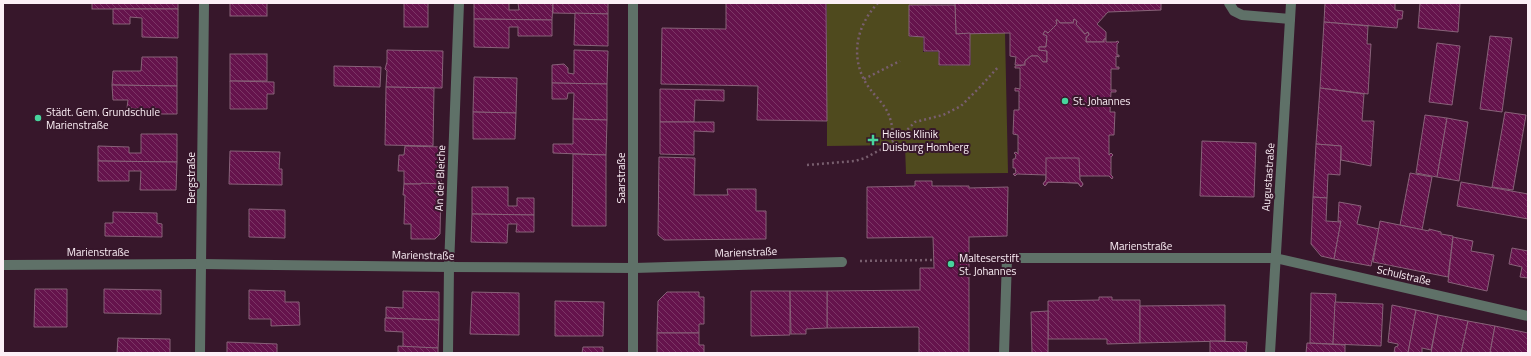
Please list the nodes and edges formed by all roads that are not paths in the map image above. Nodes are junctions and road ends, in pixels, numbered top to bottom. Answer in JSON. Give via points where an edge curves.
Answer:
{"nodes":[{"id":1,"x":204,"y":3,"type":"edge"},
{"id":2,"x":458,"y":3,"type":"edge"},
{"id":3,"x":634,"y":3,"type":"edge"},
{"id":4,"x":1229,"y":3,"type":"edge"},
{"id":5,"x":1291,"y":3,"type":"edge"},
{"id":6,"x":1290,"y":19,"type":"junction"},
{"id":7,"x":1275,"y":258,"type":"junction"},
{"id":8,"x":842,"y":262,"type":"road end"},
{"id":9,"x":202,"y":264,"type":"junction"},
{"id":10,"x":3,"y":265,"type":"edge"},
{"id":11,"x":449,"y":267,"type":"junction"},
{"id":12,"x":634,"y":268,"type":"junction"},
{"id":13,"x":1528,"y":316,"type":"edge"},
{"id":14,"x":200,"y":353,"type":"edge"},
{"id":15,"x":448,"y":353,"type":"edge"},
{"id":16,"x":633,"y":353,"type":"edge"},
{"id":17,"x":1004,"y":353,"type":"edge"},
{"id":18,"x":1270,"y":353,"type":"edge"}],
"edges":[{"from":1,"to":9,"type":"street","name":"Bergstraße"},
{"from":2,"to":11,"type":"street","name":"An der Bleiche"},
{"from":3,"to":12,"type":"street","name":"Saarstraße"},
{"from":4,"to":6,"type":"street","via":[[1234,11],[1242,16]]},
{"from":5,"to":6,"type":"street","name":"Augustastraße"},
{"from":6,"to":7,"type":"street","name":"Augustastraße"},
{"from":7,"to":13,"type":"street","name":"Schulstraße"},
{"from":7,"to":17,"type":"street","name":"Marienstraße","via":[[1007,258]]},
{"from":7,"to":18,"type":"street","name":"Augustastraße"},
{"from":8,"to":12,"type":"street","name":"Marienstraße"},
{"from":9,"to":10,"type":"street","name":"Marienstraße"},
{"from":9,"to":11,"type":"street","name":"Marienstraße"},
{"from":9,"to":14,"type":"street","name":"Bergstraße"},
{"from":11,"to":12,"type":"street","name":"Marienstraße"},
{"from":11,"to":15,"type":"street","name":"An der Bleiche"},
{"from":12,"to":16,"type":"street","name":"Saarstraße"}]}
